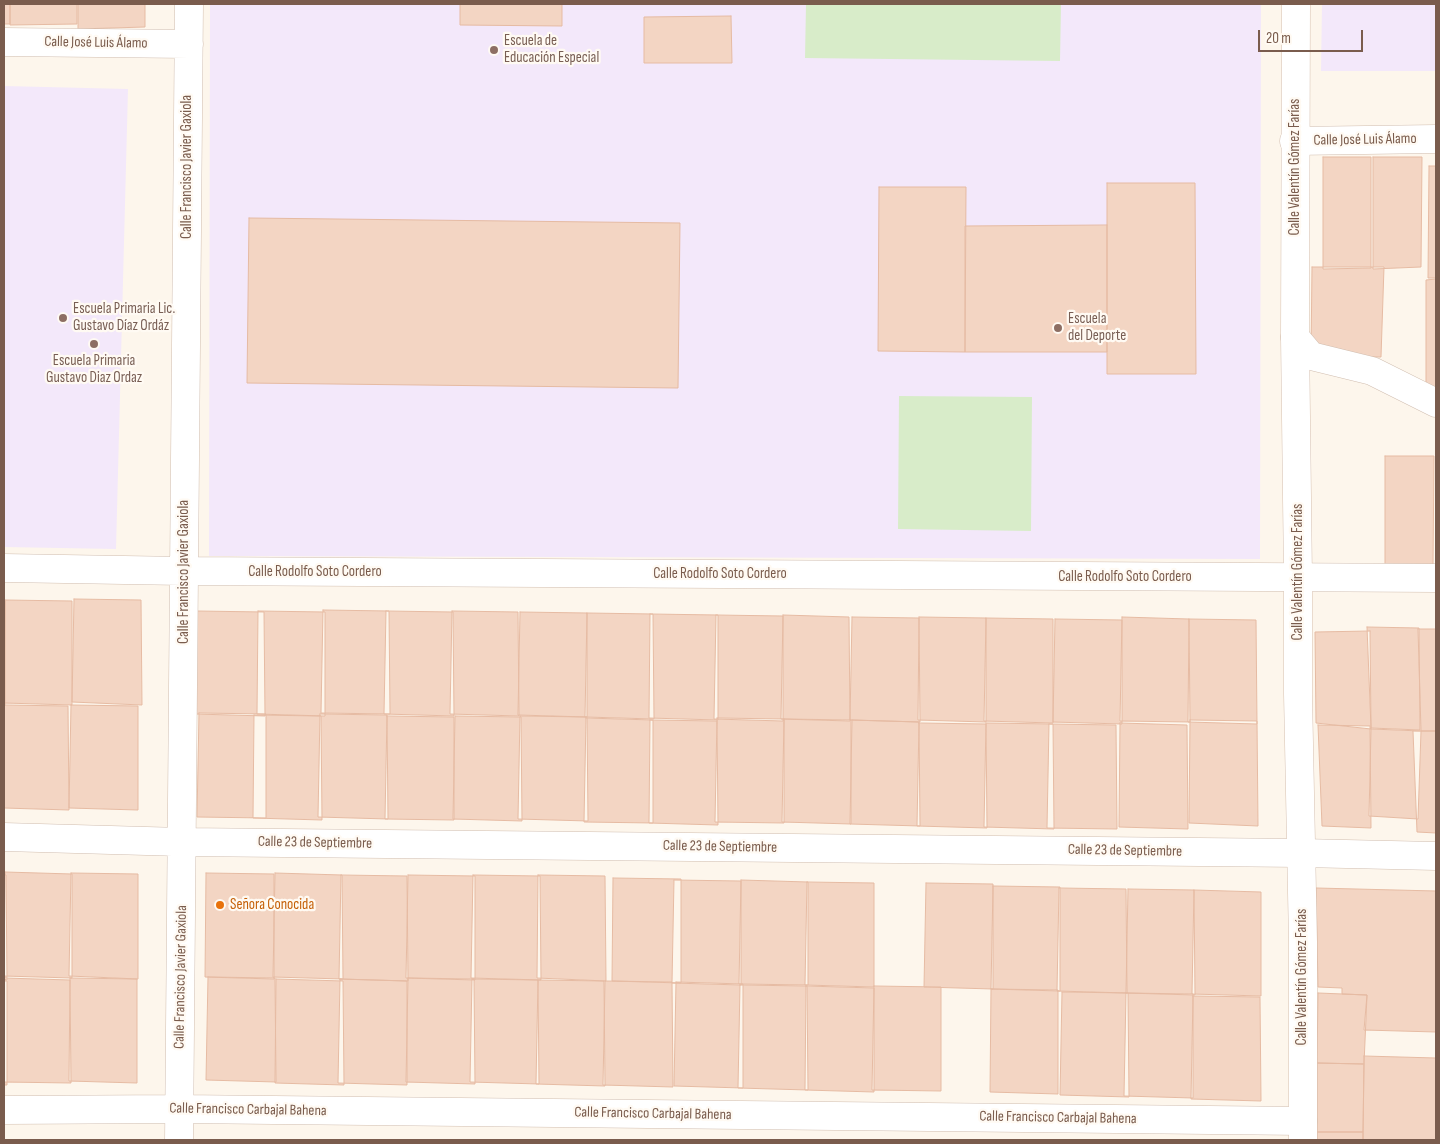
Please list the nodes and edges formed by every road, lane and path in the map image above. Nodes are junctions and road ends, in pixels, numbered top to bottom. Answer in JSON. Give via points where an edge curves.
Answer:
{"nodes":[{"id":1,"x":189,"y":4,"type":"edge"},
{"id":2,"x":1296,"y":4,"type":"edge"},
{"id":3,"x":4,"y":42,"type":"edge"},
{"id":4,"x":188,"y":44,"type":"junction"},
{"id":5,"x":1436,"y":139,"type":"edge"},
{"id":6,"x":1294,"y":141,"type":"junction"},
{"id":7,"x":1295,"y":337,"type":"junction"},
{"id":8,"x":1436,"y":403,"type":"edge"},
{"id":9,"x":4,"y":568,"type":"edge"},
{"id":10,"x":184,"y":571,"type":"junction"},
{"id":11,"x":1298,"y":578,"type":"junction"},
{"id":12,"x":1436,"y":578,"type":"edge"},
{"id":13,"x":4,"y":838,"type":"edge"},
{"id":14,"x":182,"y":842,"type":"junction"},
{"id":15,"x":1301,"y":853,"type":"junction"},
{"id":16,"x":1436,"y":856,"type":"edge"},
{"id":17,"x":4,"y":1110,"type":"edge"},
{"id":18,"x":180,"y":1110,"type":"junction"},
{"id":19,"x":1303,"y":1130,"type":"edge"},
{"id":20,"x":179,"y":1140,"type":"edge"}],
"edges":[{"from":1,"to":4,"type":"street","name":"Calle Francisco Javier Gaxiola"},
{"from":2,"to":6,"type":"street","name":"Calle Valentín Gómez Farías"},
{"from":3,"to":4,"type":"street","name":"Calle José Luis Álamo"},
{"from":4,"to":10,"type":"street","name":"Calle Francisco Javier Gaxiola"},
{"from":5,"to":6,"type":"street","name":"Calle José Luis Álamo"},
{"from":6,"to":7,"type":"street","name":"Calle Valentín Gómez Farías"},
{"from":7,"to":8,"type":"street","via":[[1311,356],[1372,371]]},
{"from":7,"to":11,"type":"street","name":"Calle Valentín Gómez Farías"},
{"from":9,"to":10,"type":"street","name":"Calle Rodolfo Soto Cordero"},
{"from":10,"to":11,"type":"street","name":"Calle Rodolfo Soto Cordero"},
{"from":10,"to":14,"type":"street","name":"Calle Francisco Javier Gaxiola"},
{"from":11,"to":12,"type":"street","name":"Calle Rodolfo Soto Cordero"},
{"from":11,"to":15,"type":"street","name":"Calle Valentín Gómez Farías"},
{"from":13,"to":14,"type":"street","name":"Calle 23 de Septiembre"},
{"from":14,"to":15,"type":"street","name":"Calle 23 de Septiembre"},
{"from":14,"to":18,"type":"street","name":"Calle Francisco Javier Gaxiola"},
{"from":15,"to":16,"type":"street","name":"Calle 23 de Septiembre"},
{"from":15,"to":19,"type":"street","name":"Calle Valentín Gómez Farías"},
{"from":17,"to":18,"type":"street","name":"Calle Francisco Carbajal Bahena"},
{"from":18,"to":19,"type":"street","name":"Calle Francisco Carbajal Bahena"},
{"from":18,"to":20,"type":"street","name":"Calle Francisco Javier Gaxiola"}]}
